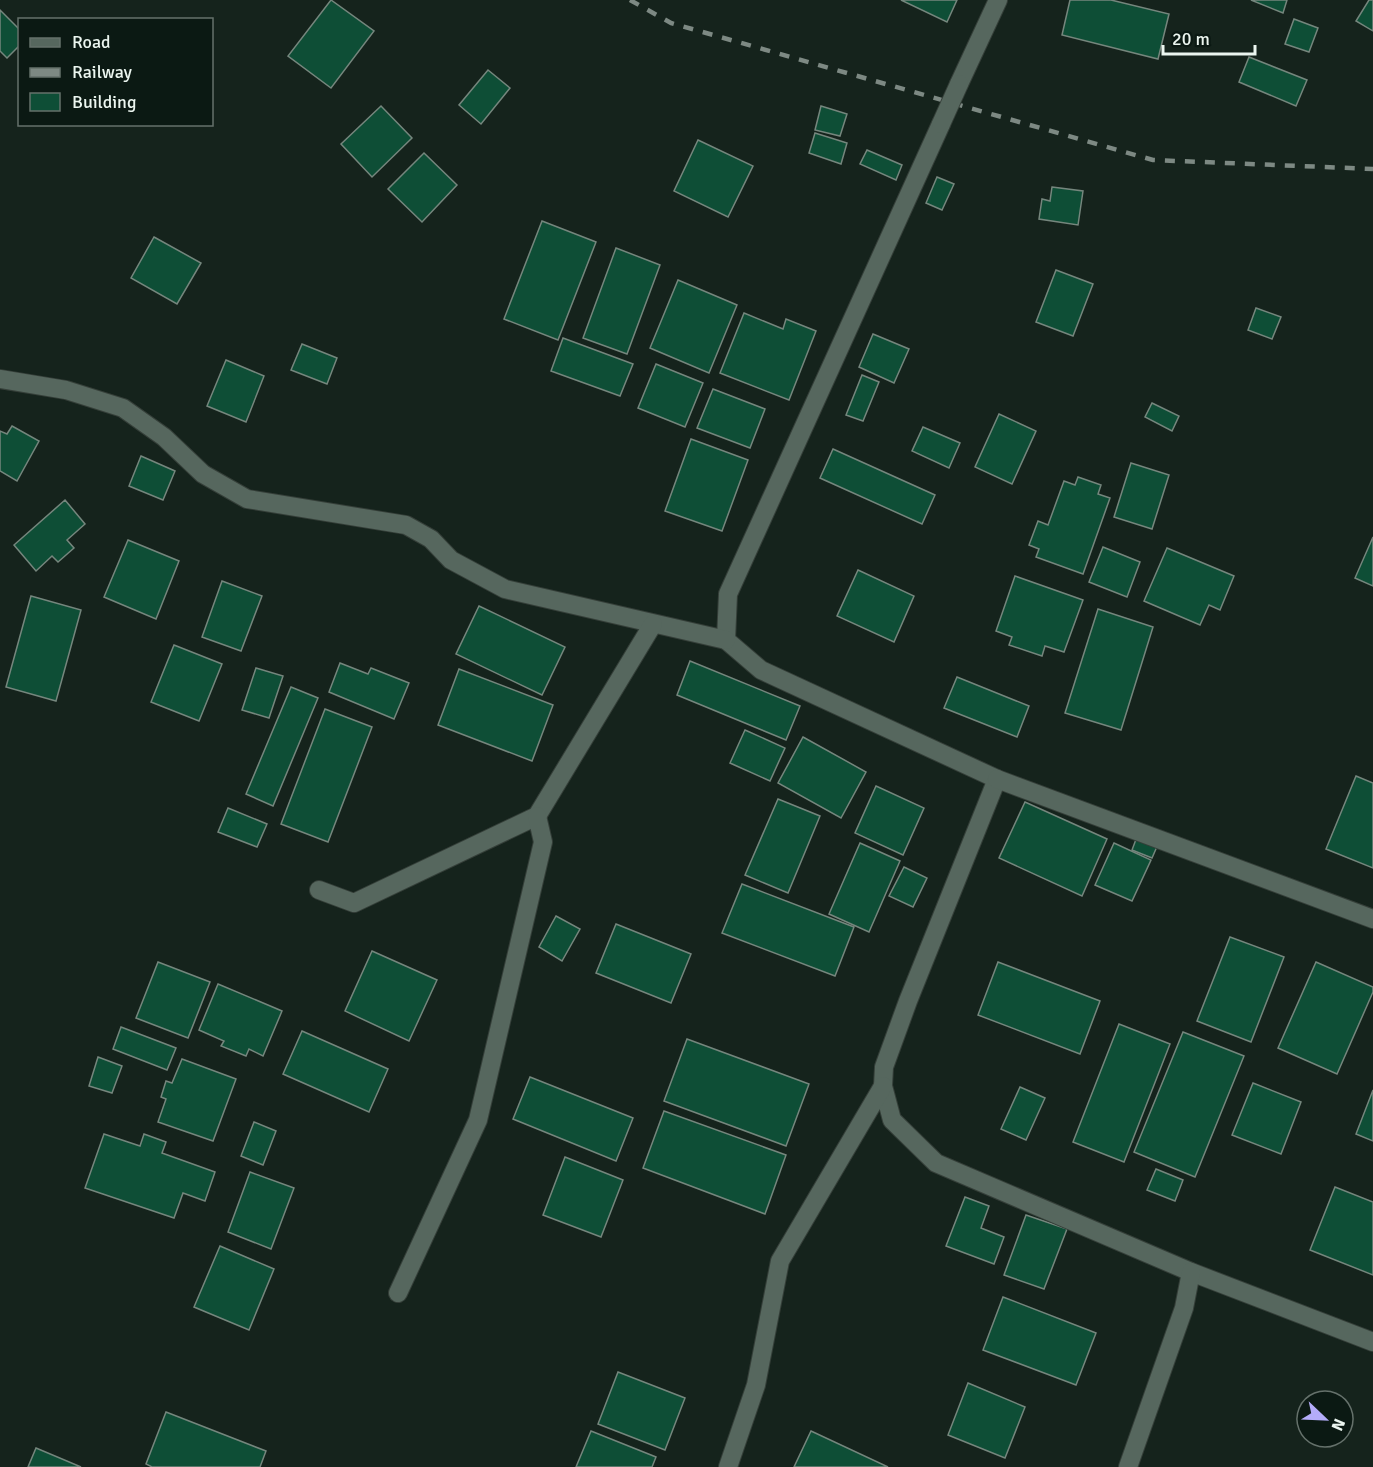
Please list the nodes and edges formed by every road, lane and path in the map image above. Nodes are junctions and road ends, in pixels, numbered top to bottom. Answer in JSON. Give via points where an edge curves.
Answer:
{"nodes":[{"id":1,"x":998,"y":0,"type":"edge"},
{"id":2,"x":0,"y":379,"type":"edge"},
{"id":3,"x":653,"y":624,"type":"junction"},
{"id":4,"x":726,"y":640,"type":"junction"},
{"id":5,"x":997,"y":779,"type":"junction"},
{"id":6,"x":537,"y":816,"type":"junction"},
{"id":7,"x":319,"y":890,"type":"dead end"},
{"id":8,"x":1373,"y":919,"type":"edge"},
{"id":9,"x":883,"y":1086,"type":"junction"},
{"id":10,"x":1191,"y":1272,"type":"junction"},
{"id":11,"x":398,"y":1293,"type":"dead end"},
{"id":12,"x":1373,"y":1342,"type":"edge"},
{"id":13,"x":728,"y":1467,"type":"edge"},
{"id":14,"x":1128,"y":1467,"type":"edge"}],
"edges":[{"from":1,"to":4,"type":"street","bridge":true,"via":[[728,594]]},
{"from":2,"to":3,"type":"street","via":[[66,390],[123,408],[164,437],[203,474],[247,499],[406,525],[432,539],[451,560],[505,589]]},
{"from":3,"to":4,"type":"street"},
{"from":3,"to":6,"type":"street"},
{"from":4,"to":5,"type":"street","via":[[761,670]]},
{"from":5,"to":8,"type":"street"},
{"from":5,"to":9,"type":"street","via":[[908,1001],[884,1067]]},
{"from":6,"to":7,"type":"street","via":[[354,903]]},
{"from":6,"to":11,"type":"street","via":[[543,842],[478,1120]]},
{"from":9,"to":10,"type":"street","via":[[892,1120],[936,1163]]},
{"from":9,"to":13,"type":"street","via":[[780,1261],[756,1385]]},
{"from":10,"to":12,"type":"street"},
{"from":10,"to":14,"type":"street","via":[[1184,1308]]}]}
